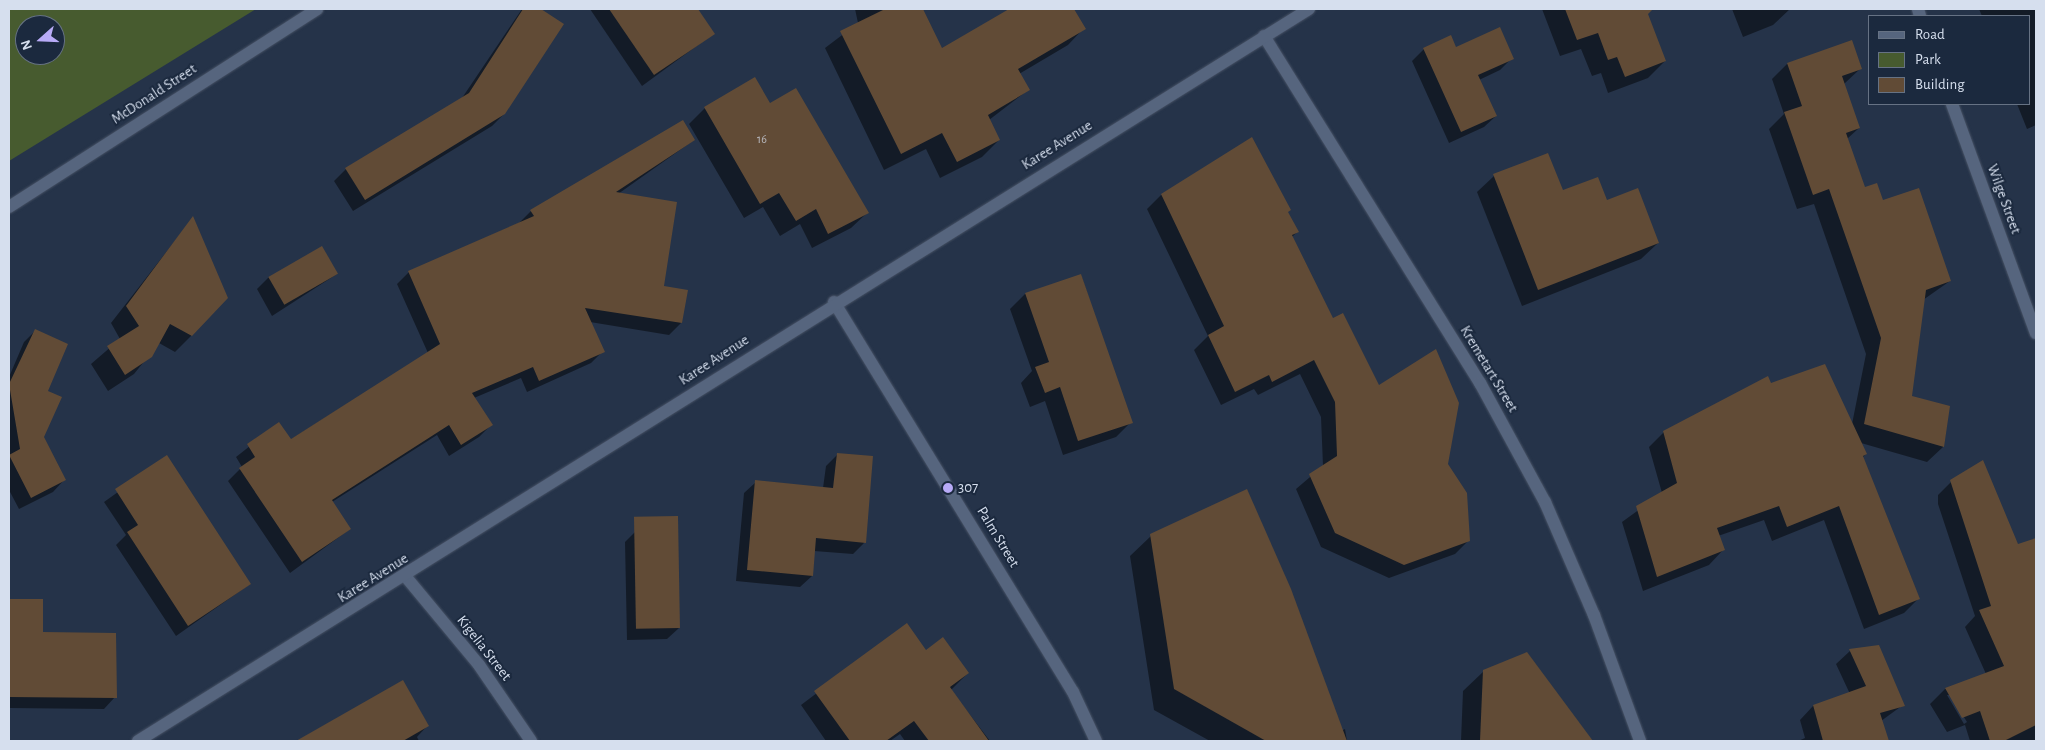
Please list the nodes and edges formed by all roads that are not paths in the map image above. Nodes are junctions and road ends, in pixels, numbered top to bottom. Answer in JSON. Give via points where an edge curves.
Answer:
{"nodes":[{"id":1,"x":317,"y":9,"type":"edge"},
{"id":2,"x":1309,"y":9,"type":"edge"},
{"id":3,"x":1264,"y":36,"type":"junction"},
{"id":4,"x":1952,"y":105,"type":"edge"},
{"id":5,"x":9,"y":207,"type":"edge"},
{"id":6,"x":834,"y":302,"type":"junction"},
{"id":7,"x":2036,"y":333,"type":"edge"},
{"id":8,"x":406,"y":578,"type":"junction"},
{"id":9,"x":138,"y":741,"type":"edge"},
{"id":10,"x":531,"y":741,"type":"edge"},
{"id":11,"x":1096,"y":741,"type":"edge"},
{"id":12,"x":1640,"y":741,"type":"edge"}],
"edges":[{"from":1,"to":5,"type":"street","name":"McDonald Street"},
{"from":2,"to":3,"type":"street","name":"Karee Avenue"},
{"from":3,"to":6,"type":"street","name":"Karee Avenue"},
{"from":3,"to":12,"type":"street","name":"Kremetart Street","via":[[1480,383],[1545,502]]},
{"from":4,"to":7,"type":"street","name":"Wilge Street"},
{"from":6,"to":8,"type":"street","name":"Karee Avenue"},
{"from":6,"to":11,"type":"street","name":"Palm Street","via":[[1073,692]]},
{"from":8,"to":9,"type":"street","name":"Karee Avenue"},
{"from":8,"to":10,"type":"street","name":"Kigelia Street","via":[[479,665]]}]}
